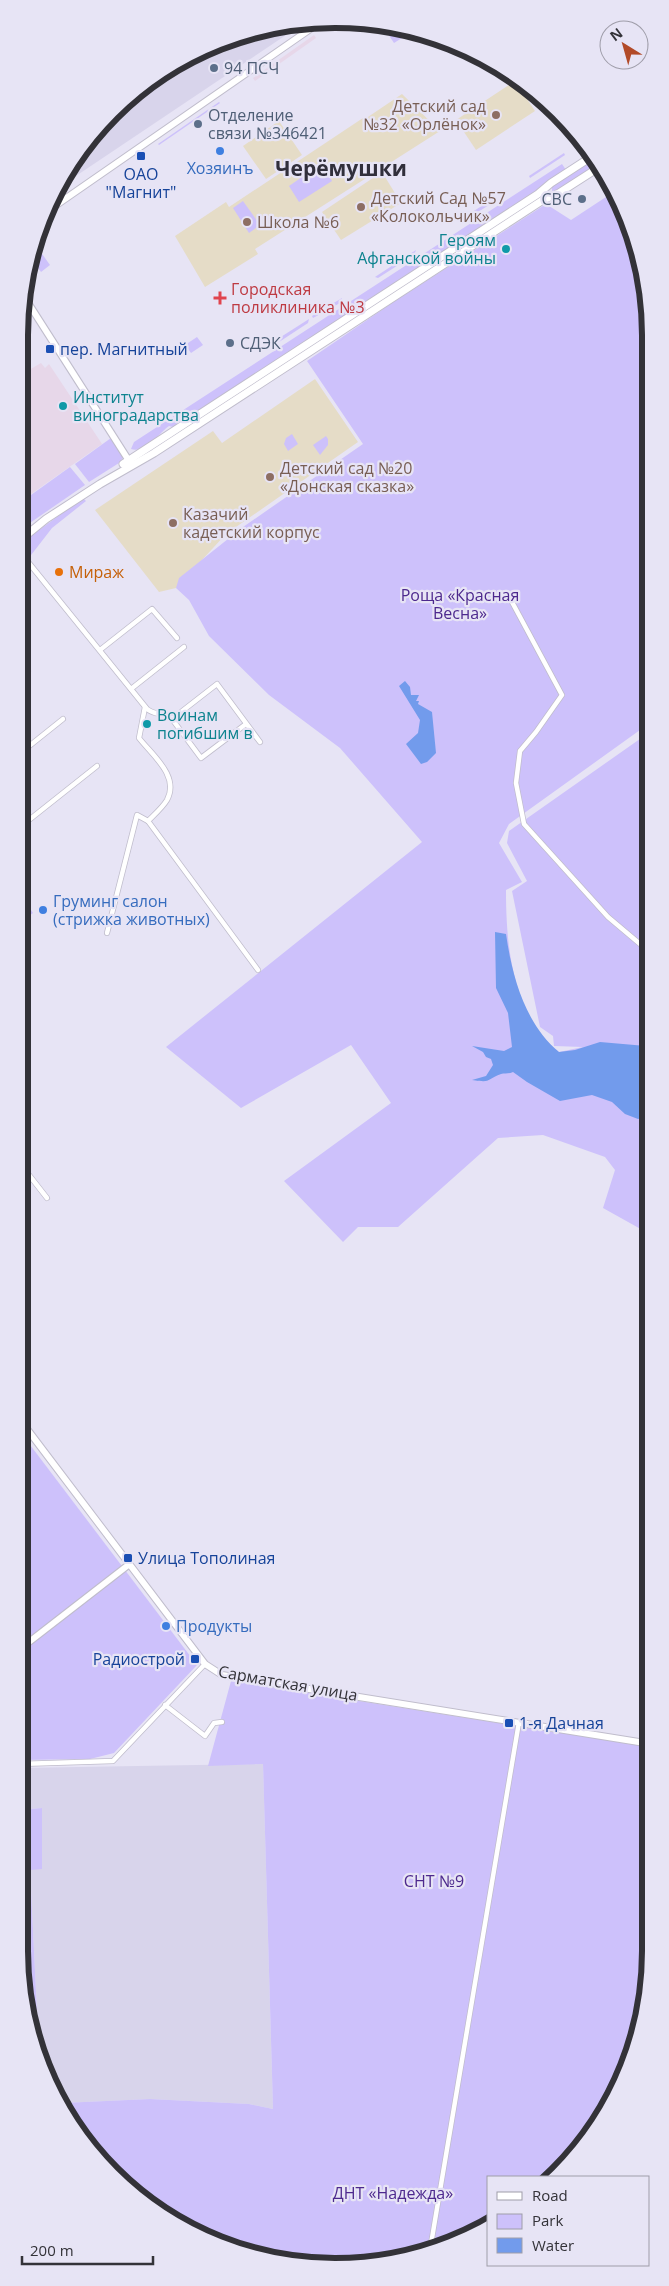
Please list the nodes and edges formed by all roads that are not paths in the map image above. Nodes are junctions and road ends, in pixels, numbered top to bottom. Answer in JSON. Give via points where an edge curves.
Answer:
{"nodes":[{"id":1,"x":311,"y":28,"type":"edge"},
{"id":2,"x":587,"y":159,"type":"edge"},
{"id":3,"x":594,"y":171,"type":"edge"},
{"id":4,"x":547,"y":188,"type":"junction"},
{"id":5,"x":552,"y":196,"type":"junction"},
{"id":6,"x":56,"y":205,"type":"edge"},
{"id":7,"x":29,"y":304,"type":"edge"},
{"id":8,"x":130,"y":462,"type":"junction"},
{"id":9,"x":27,"y":530,"type":"edge"},
{"id":10,"x":27,"y":535,"type":"edge"},
{"id":11,"x":27,"y":561,"type":"edge"},
{"id":12,"x":512,"y":602,"type":"dead end"},
{"id":13,"x":177,"y":638,"type":"dead end"},
{"id":14,"x":184,"y":647,"type":"dead end"},
{"id":15,"x":100,"y":650,"type":"junction"},
{"id":16,"x":131,"y":689,"type":"junction"},
{"id":17,"x":145,"y":707,"type":"junction"},
{"id":18,"x":63,"y":719,"type":"dead end"},
{"id":19,"x":172,"y":719,"type":"junction"},
{"id":20,"x":246,"y":724,"type":"junction"},
{"id":21,"x":260,"y":742,"type":"dead end"},
{"id":22,"x":27,"y":748,"type":"edge"},
{"id":23,"x":97,"y":766,"type":"dead end"},
{"id":24,"x":27,"y":817,"type":"edge"},
{"id":25,"x":148,"y":821,"type":"junction"},
{"id":26,"x":107,"y":933,"type":"dead end"},
{"id":27,"x":642,"y":946,"type":"edge"},
{"id":28,"x":258,"y":970,"type":"dead end"},
{"id":29,"x":27,"y":1172,"type":"edge"},
{"id":30,"x":47,"y":1198,"type":"dead end"},
{"id":31,"x":27,"y":1429,"type":"edge"},
{"id":32,"x":127,"y":1566,"type":"dead end"},
{"id":33,"x":27,"y":1644,"type":"edge"},
{"id":34,"x":205,"y":1664,"type":"junction"},
{"id":35,"x":165,"y":1706,"type":"junction"},
{"id":36,"x":222,"y":1722,"type":"dead end"},
{"id":37,"x":519,"y":1722,"type":"junction"},
{"id":38,"x":642,"y":1742,"type":"edge"},
{"id":39,"x":27,"y":1764,"type":"edge"},
{"id":40,"x":431,"y":2243,"type":"edge"}],
"edges":[{"from":1,"to":6,"type":"main road"},
{"from":2,"to":4,"type":"main road"},
{"from":3,"to":5,"type":"main road"},
{"from":4,"to":5,"type":"street"},
{"from":4,"to":8,"type":"main road"},
{"from":5,"to":8,"type":"main road","via":[[154,453]]},
{"from":7,"to":8,"type":"main road"},
{"from":8,"to":9,"type":"main road"},
{"from":8,"to":10,"type":"main road"},
{"from":11,"to":15,"type":"street"},
{"from":12,"to":27,"type":"street","via":[[562,695],[520,751],[516,783],[524,824],[608,917]]},
{"from":13,"to":15,"type":"street","via":[[152,609]]},
{"from":14,"to":16,"type":"street"},
{"from":15,"to":16,"type":"street"},
{"from":16,"to":17,"type":"street"},
{"from":17,"to":19,"type":"street","via":[[152,713]]},
{"from":17,"to":25,"type":"street","via":[[139,738],[163,766],[171,784],[167,800]]},
{"from":18,"to":22,"type":"street"},
{"from":19,"to":20,"type":"street","via":[[202,758]]},
{"from":19,"to":20,"type":"street","via":[[217,684]]},
{"from":20,"to":21,"type":"street"},
{"from":23,"to":24,"type":"street","via":[[29,820]]},
{"from":25,"to":26,"type":"street","via":[[137,815]]},
{"from":25,"to":28,"type":"street"},
{"from":29,"to":30,"type":"street"},
{"from":31,"to":34,"type":"main road","name":"Сарматская улица"},
{"from":32,"to":33,"type":"main road"},
{"from":34,"to":35,"type":"street"},
{"from":34,"to":37,"type":"main road","name":"Сарматская улица","via":[[222,1675]]},
{"from":35,"to":36,"type":"street","via":[[205,1736],[214,1723]]},
{"from":35,"to":39,"type":"street","via":[[113,1761]]},
{"from":37,"to":38,"type":"main road","name":"Сарматская улица"},
{"from":37,"to":40,"type":"street"}]}
